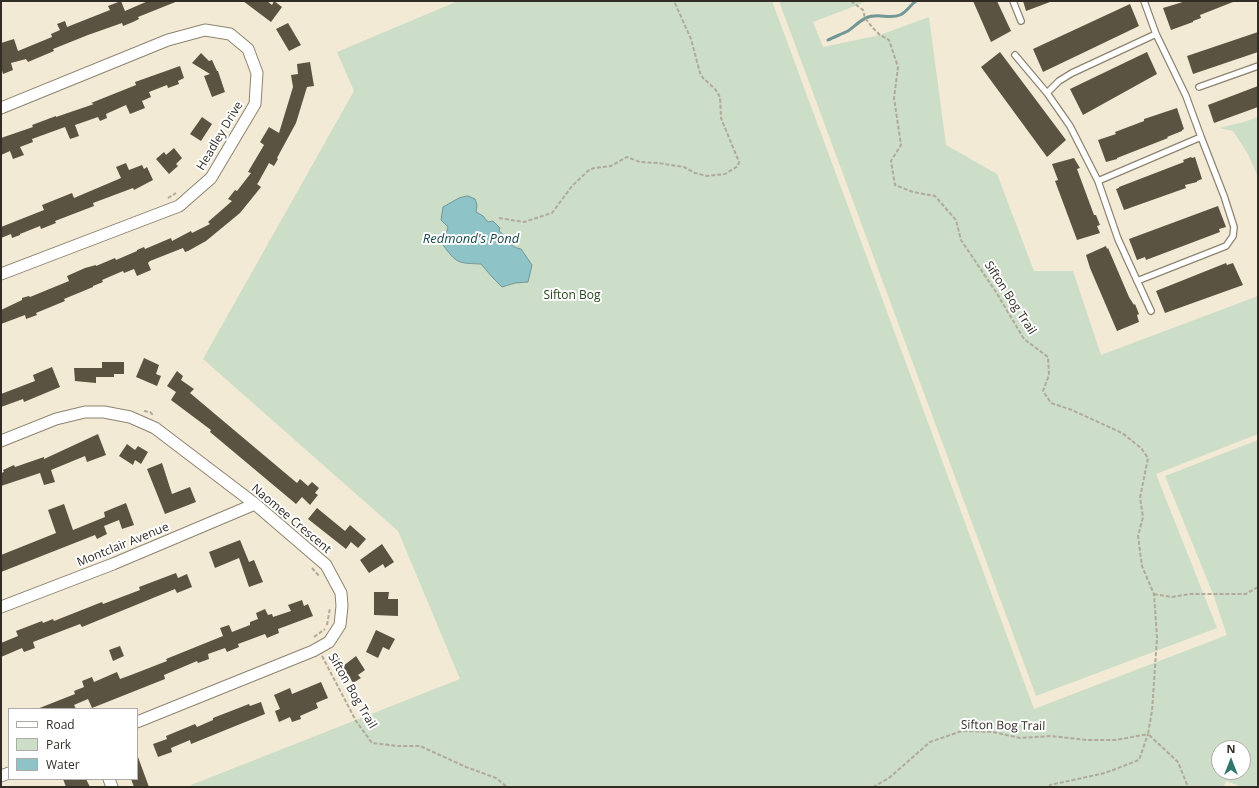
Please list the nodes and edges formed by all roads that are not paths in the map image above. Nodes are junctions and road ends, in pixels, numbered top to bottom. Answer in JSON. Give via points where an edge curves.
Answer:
{"nodes":[{"id":1,"x":1013,"y":1,"type":"edge"},
{"id":2,"x":1144,"y":1,"type":"edge"},
{"id":3,"x":1021,"y":21,"type":"dead end"},
{"id":4,"x":1156,"y":34,"type":"junction"},
{"id":5,"x":1015,"y":55,"type":"dead end"},
{"id":6,"x":1258,"y":66,"type":"edge"},
{"id":7,"x":1199,"y":87,"type":"dead end"},
{"id":8,"x":1047,"y":93,"type":"junction"},
{"id":9,"x":1,"y":108,"type":"edge"},
{"id":10,"x":1201,"y":137,"type":"junction"},
{"id":11,"x":1098,"y":181,"type":"junction"},
{"id":12,"x":1,"y":274,"type":"edge"},
{"id":13,"x":1137,"y":280,"type":"junction"},
{"id":14,"x":1151,"y":311,"type":"dead end"},
{"id":15,"x":1,"y":441,"type":"edge"},
{"id":16,"x":255,"y":504,"type":"junction"},
{"id":17,"x":1,"y":607,"type":"edge"},
{"id":18,"x":138,"y":722,"type":"edge"}],
"edges":[{"from":1,"to":3,"type":"lane"},
{"from":2,"to":4,"type":"lane"},
{"from":4,"to":8,"type":"lane","via":[[1072,73]]},
{"from":4,"to":10,"type":"lane","via":[[1186,96]]},
{"from":5,"to":8,"type":"lane"},
{"from":6,"to":7,"type":"lane"},
{"from":8,"to":11,"type":"lane","via":[[1070,126]]},
{"from":9,"to":12,"type":"street","name":"Headley Drive","via":[[168,40],[205,30],[230,34],[248,49],[257,73],[255,104],[211,178],[179,206]]},
{"from":10,"to":11,"type":"lane"},
{"from":10,"to":13,"type":"lane","via":[[1224,196],[1234,227],[1233,236],[1226,246]]},
{"from":11,"to":13,"type":"lane","via":[[1118,239]]},
{"from":13,"to":14,"type":"lane"},
{"from":15,"to":16,"type":"street","name":"Naomee Crescent","via":[[56,419],[85,412],[104,412],[130,417],[155,428]]},
{"from":16,"to":17,"type":"street","name":"Montclair Avenue","via":[[113,564]]},
{"from":16,"to":18,"type":"street","name":"Naomee Crescent","via":[[326,565],[341,593],[340,624],[329,642],[311,646]]}]}
